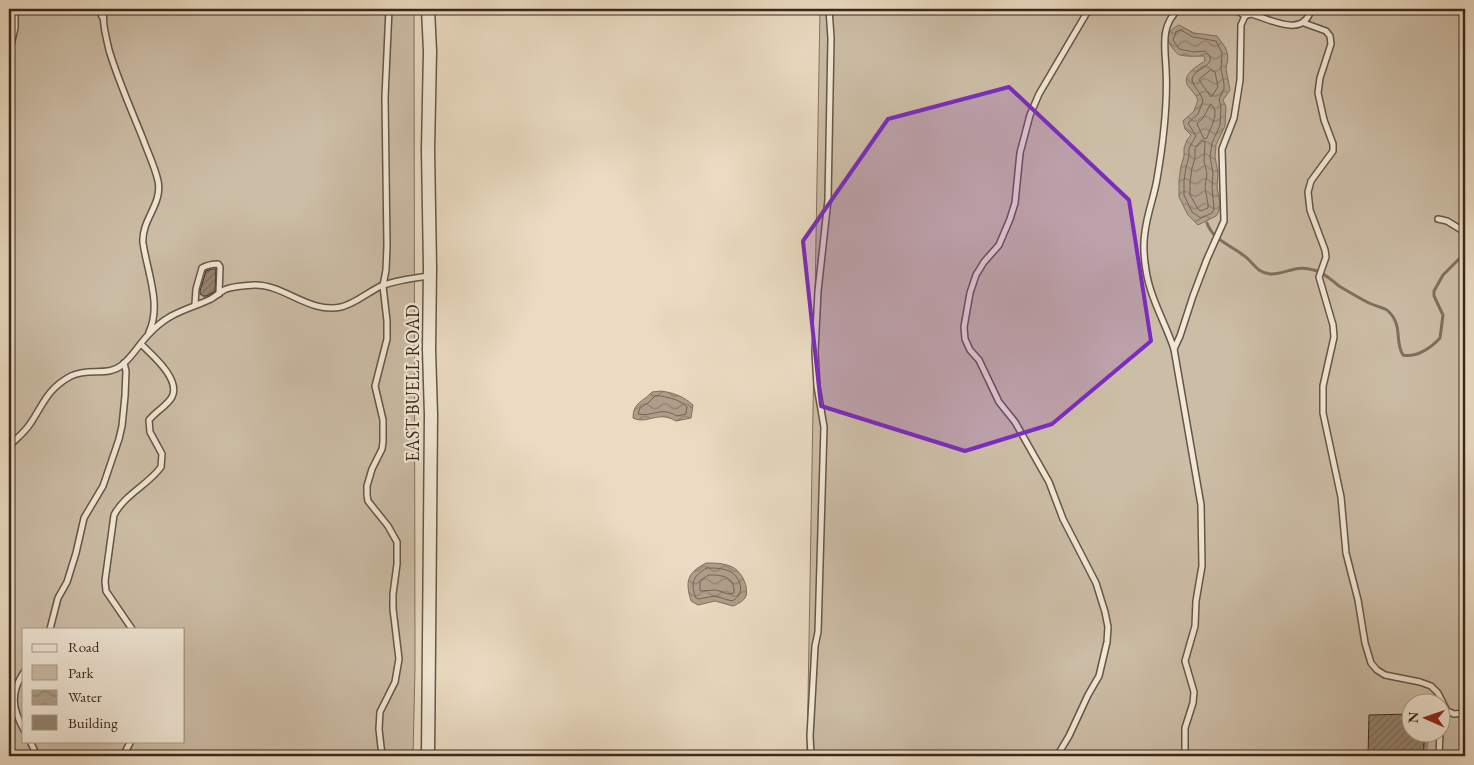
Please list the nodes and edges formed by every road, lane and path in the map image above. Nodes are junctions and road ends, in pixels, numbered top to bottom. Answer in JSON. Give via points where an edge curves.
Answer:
{"nodes":[{"id":1,"x":15,"y":9,"type":"edge"},
{"id":2,"x":98,"y":9,"type":"edge"},
{"id":3,"x":104,"y":9,"type":"edge"},
{"id":4,"x":389,"y":9,"type":"edge"},
{"id":5,"x":428,"y":9,"type":"edge"},
{"id":6,"x":829,"y":9,"type":"edge"},
{"id":7,"x":1089,"y":9,"type":"edge"},
{"id":8,"x":1179,"y":9,"type":"edge"},
{"id":9,"x":1235,"y":9,"type":"edge"},
{"id":10,"x":1311,"y":9,"type":"edge"},
{"id":11,"x":1245,"y":16,"type":"junction"},
{"id":12,"x":103,"y":18,"type":"junction"},
{"id":13,"x":1304,"y":23,"type":"junction"},
{"id":14,"x":9,"y":53,"type":"edge"},
{"id":15,"x":1438,"y":219,"type":"dead end"},
{"id":16,"x":1465,"y":232,"type":"edge"},
{"id":17,"x":430,"y":276,"type":"junction"},
{"id":18,"x":1465,"y":276,"type":"edge"},
{"id":19,"x":383,"y":286,"type":"junction"},
{"id":20,"x":219,"y":294,"type":"junction"},
{"id":21,"x":1465,"y":303,"type":"edge"},
{"id":22,"x":195,"y":304,"type":"junction"},
{"id":23,"x":148,"y":334,"type":"junction"},
{"id":24,"x":141,"y":344,"type":"junction"},
{"id":25,"x":1174,"y":349,"type":"junction"},
{"id":26,"x":124,"y":363,"type":"junction"},
{"id":27,"x":9,"y":446,"type":"edge"},
{"id":28,"x":50,"y":628,"type":"edge"},
{"id":29,"x":131,"y":628,"type":"edge"},
{"id":30,"x":22,"y":676,"type":"edge"},
{"id":31,"x":1437,"y":692,"type":"edge"},
{"id":32,"x":1452,"y":713,"type":"edge"},
{"id":33,"x":1465,"y":713,"type":"edge"},
{"id":34,"x":22,"y":726,"type":"edge"},
{"id":35,"x":30,"y":742,"type":"edge"},
{"id":36,"x":130,"y":742,"type":"edge"},
{"id":37,"x":1440,"y":742,"type":"edge"},
{"id":38,"x":37,"y":756,"type":"edge"},
{"id":39,"x":123,"y":756,"type":"edge"},
{"id":40,"x":382,"y":756,"type":"edge"},
{"id":41,"x":428,"y":756,"type":"edge"},
{"id":42,"x":811,"y":756,"type":"edge"},
{"id":43,"x":1057,"y":756,"type":"edge"},
{"id":44,"x":1185,"y":756,"type":"edge"},
{"id":45,"x":1439,"y":756,"type":"edge"}],
"edges":[{"from":1,"to":14,"type":"lane","via":[[15,28]]},
{"from":2,"to":12,"type":"lane"},
{"from":3,"to":12,"type":"lane"},
{"from":4,"to":19,"type":"lane","via":[[385,97],[387,246]]},
{"from":5,"to":17,"type":"street","name":"EAST BUELL ROAD"},
{"from":6,"to":42,"type":"lane","via":[[828,200],[815,352],[824,427],[824,478]]},
{"from":7,"to":43,"type":"lane","via":[[1030,115],[1020,153],[1010,220],[999,245],[976,275],[964,327],[970,350],[979,360],[999,402],[1015,422],[1050,482],[1064,519],[1096,583],[1105,612],[1107,642],[1099,676]]},
{"from":8,"to":25,"type":"lane","via":[[1164,32],[1166,74],[1161,154],[1145,232],[1149,285]]},
{"from":9,"to":11,"type":"lane"},
{"from":10,"to":13,"type":"lane"},
{"from":11,"to":13,"type":"lane","via":[[1251,14],[1294,26]]},
{"from":11,"to":25,"type":"lane","via":[[1241,25],[1240,80],[1234,118],[1222,149],[1224,221],[1192,296]]},
{"from":12,"to":23,"type":"lane","via":[[117,74],[158,183],[158,199],[143,234],[154,309],[153,324]]},
{"from":13,"to":31,"type":"lane","via":[[1326,31],[1331,44],[1318,93],[1333,152],[1310,181],[1308,192],[1310,210],[1326,250],[1319,278],[1334,337],[1323,386],[1323,413],[1341,497],[1346,553],[1371,663],[1385,676],[1420,682]]},
{"from":15,"to":16,"type":"lane"},
{"from":17,"to":19,"type":"lane"},
{"from":17,"to":41,"type":"street","name":"EAST BUELL ROAD"},
{"from":18,"to":21,"type":"lane"},
{"from":19,"to":20,"type":"lane","via":[[349,304],[324,308],[268,286],[232,287]]},
{"from":19,"to":40,"type":"lane","via":[[387,339],[375,386],[384,428],[383,442],[372,468],[367,495],[397,542],[393,602],[398,659],[395,682],[380,712]]},
{"from":20,"to":22,"type":"lane"},
{"from":20,"to":22,"type":"lane","via":[[220,266],[207,265],[199,276]]},
{"from":22,"to":23,"type":"lane","via":[[172,315]]},
{"from":23,"to":24,"type":"lane"},
{"from":24,"to":26,"type":"lane"},
{"from":24,"to":29,"type":"lane","via":[[161,364],[173,391],[167,403],[149,420],[150,432],[162,454],[161,467],[114,515],[105,570],[106,591]]},
{"from":25,"to":44,"type":"lane","via":[[1201,514],[1202,566],[1195,626],[1185,661],[1194,692],[1185,728]]},
{"from":26,"to":27,"type":"lane","via":[[113,371],[80,373],[59,384],[45,397],[29,425]]},
{"from":26,"to":28,"type":"lane","via":[[125,396],[119,439],[103,486],[84,518],[67,582],[58,598]]},
{"from":30,"to":34,"type":"lane","via":[[15,688],[14,701]]},
{"from":32,"to":33,"type":"lane"},
{"from":35,"to":38,"type":"lane"},
{"from":36,"to":39,"type":"lane"},
{"from":37,"to":45,"type":"lane"}]}
